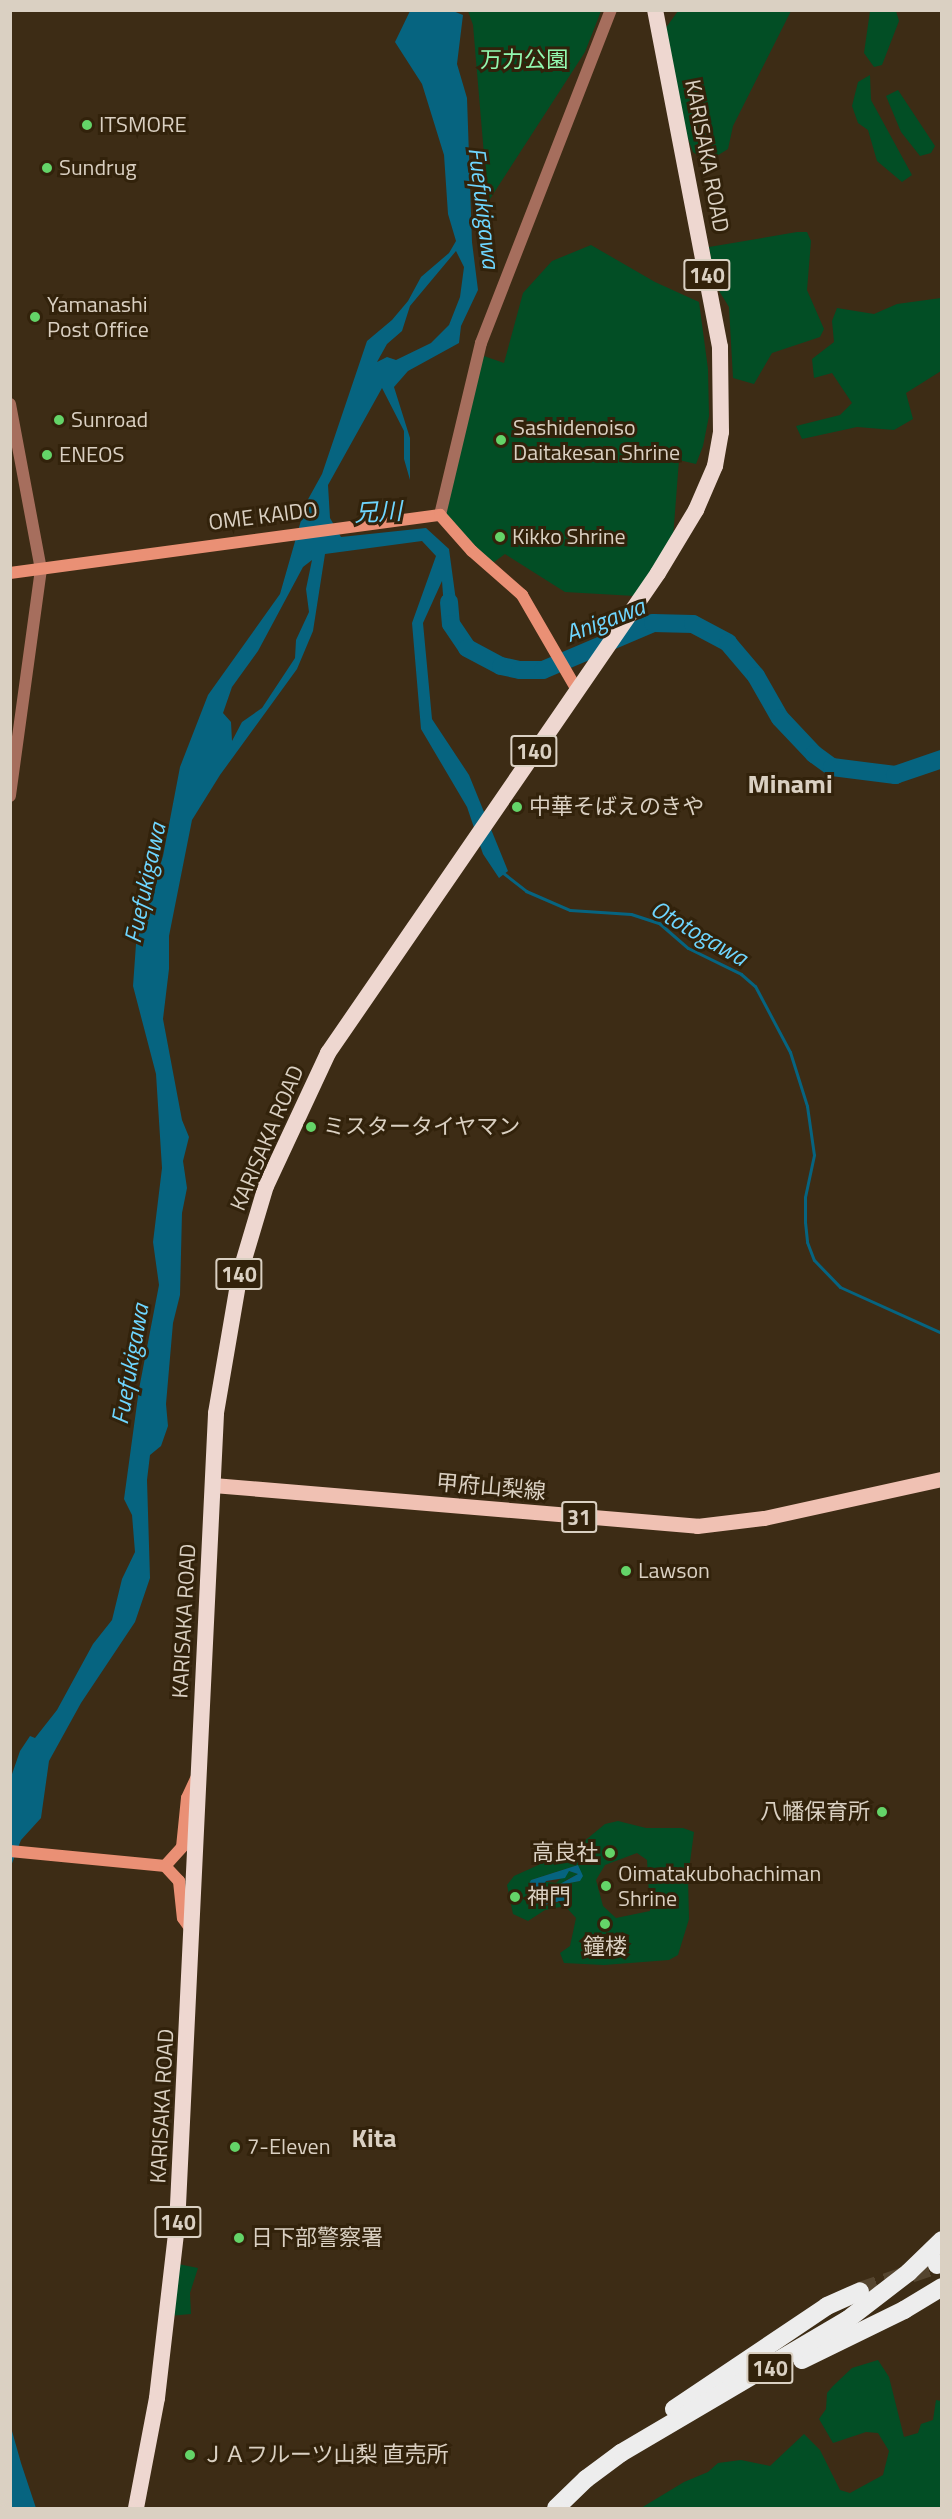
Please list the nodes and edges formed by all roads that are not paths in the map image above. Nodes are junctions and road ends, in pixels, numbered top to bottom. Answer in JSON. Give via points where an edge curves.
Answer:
{"nodes":[{"id":1,"x":611,"y":10,"type":"edge"},
{"id":2,"x":655,"y":10,"type":"edge"},
{"id":3,"x":10,"y":404,"type":"edge"},
{"id":4,"x":440,"y":515,"type":"junction"},
{"id":5,"x":41,"y":569,"type":"junction"},
{"id":6,"x":10,"y":573,"type":"edge"},
{"id":7,"x":577,"y":690,"type":"junction"},
{"id":8,"x":10,"y":796,"type":"edge"},
{"id":9,"x":942,"y":1479,"type":"edge"},
{"id":10,"x":213,"y":1485,"type":"junction"},
{"id":11,"x":200,"y":1772,"type":"junction"},
{"id":12,"x":10,"y":1851,"type":"edge"},
{"id":13,"x":161,"y":1865,"type":"junction"},
{"id":14,"x":193,"y":1932,"type":"junction"},
{"id":15,"x":942,"y":2240,"type":"edge"},
{"id":16,"x":942,"y":2287,"type":"edge"},
{"id":17,"x":860,"y":2291,"type":"tunnel mouth"},
{"id":18,"x":621,"y":2453,"type":"junction"},
{"id":19,"x":586,"y":2479,"type":"junction"},
{"id":20,"x":136,"y":2508,"type":"edge"},
{"id":21,"x":556,"y":2508,"type":"edge"}],
"edges":[{"from":1,"to":4,"type":"street","via":[[481,343]]},
{"from":2,"to":7,"type":"highway","name":"KARISAKA ROAD","number":"140","via":[[717,328],[722,372],[721,432],[715,466],[696,510]]},
{"from":3,"to":5,"type":"street"},
{"from":4,"to":5,"type":"main road","name":"OME KAIDO"},
{"from":4,"to":7,"type":"main road","via":[[472,551],[522,595]]},
{"from":5,"to":6,"type":"main road","name":"OME KAIDO"},
{"from":5,"to":8,"type":"street"},
{"from":7,"to":10,"type":"highway","name":"KARISAKA ROAD","number":"140","via":[[328,1053],[266,1186],[228,1329],[216,1413]]},
{"from":9,"to":10,"type":"main road","name":"甲府山梨線","number":"31","via":[[764,1518],[697,1526]]},
{"from":10,"to":11,"type":"highway","name":"KARISAKA ROAD","number":"140"},
{"from":11,"to":13,"type":"main road","via":[[187,1798],[179,1854]]},
{"from":11,"to":14,"type":"highway","name":"KARISAKA ROAD","number":"140"},
{"from":12,"to":13,"type":"main road"},
{"from":13,"to":14,"type":"main road","via":[[179,1881],[183,1918]]},
{"from":14,"to":20,"type":"highway","name":"KARISAKA ROAD","number":"140","via":[[177,2226],[157,2398]]},
{"from":15,"to":18,"type":"highway","number":"140","via":[[909,2272],[847,2320]]},
{"from":16,"to":18,"type":"highway","via":[[880,2323]]},
{"from":17,"to":19,"type":"highway","via":[[827,2307],[649,2425]]},
{"from":18,"to":19,"type":"highway","number":"140"},
{"from":19,"to":21,"type":"highway","number":"140"}]}
